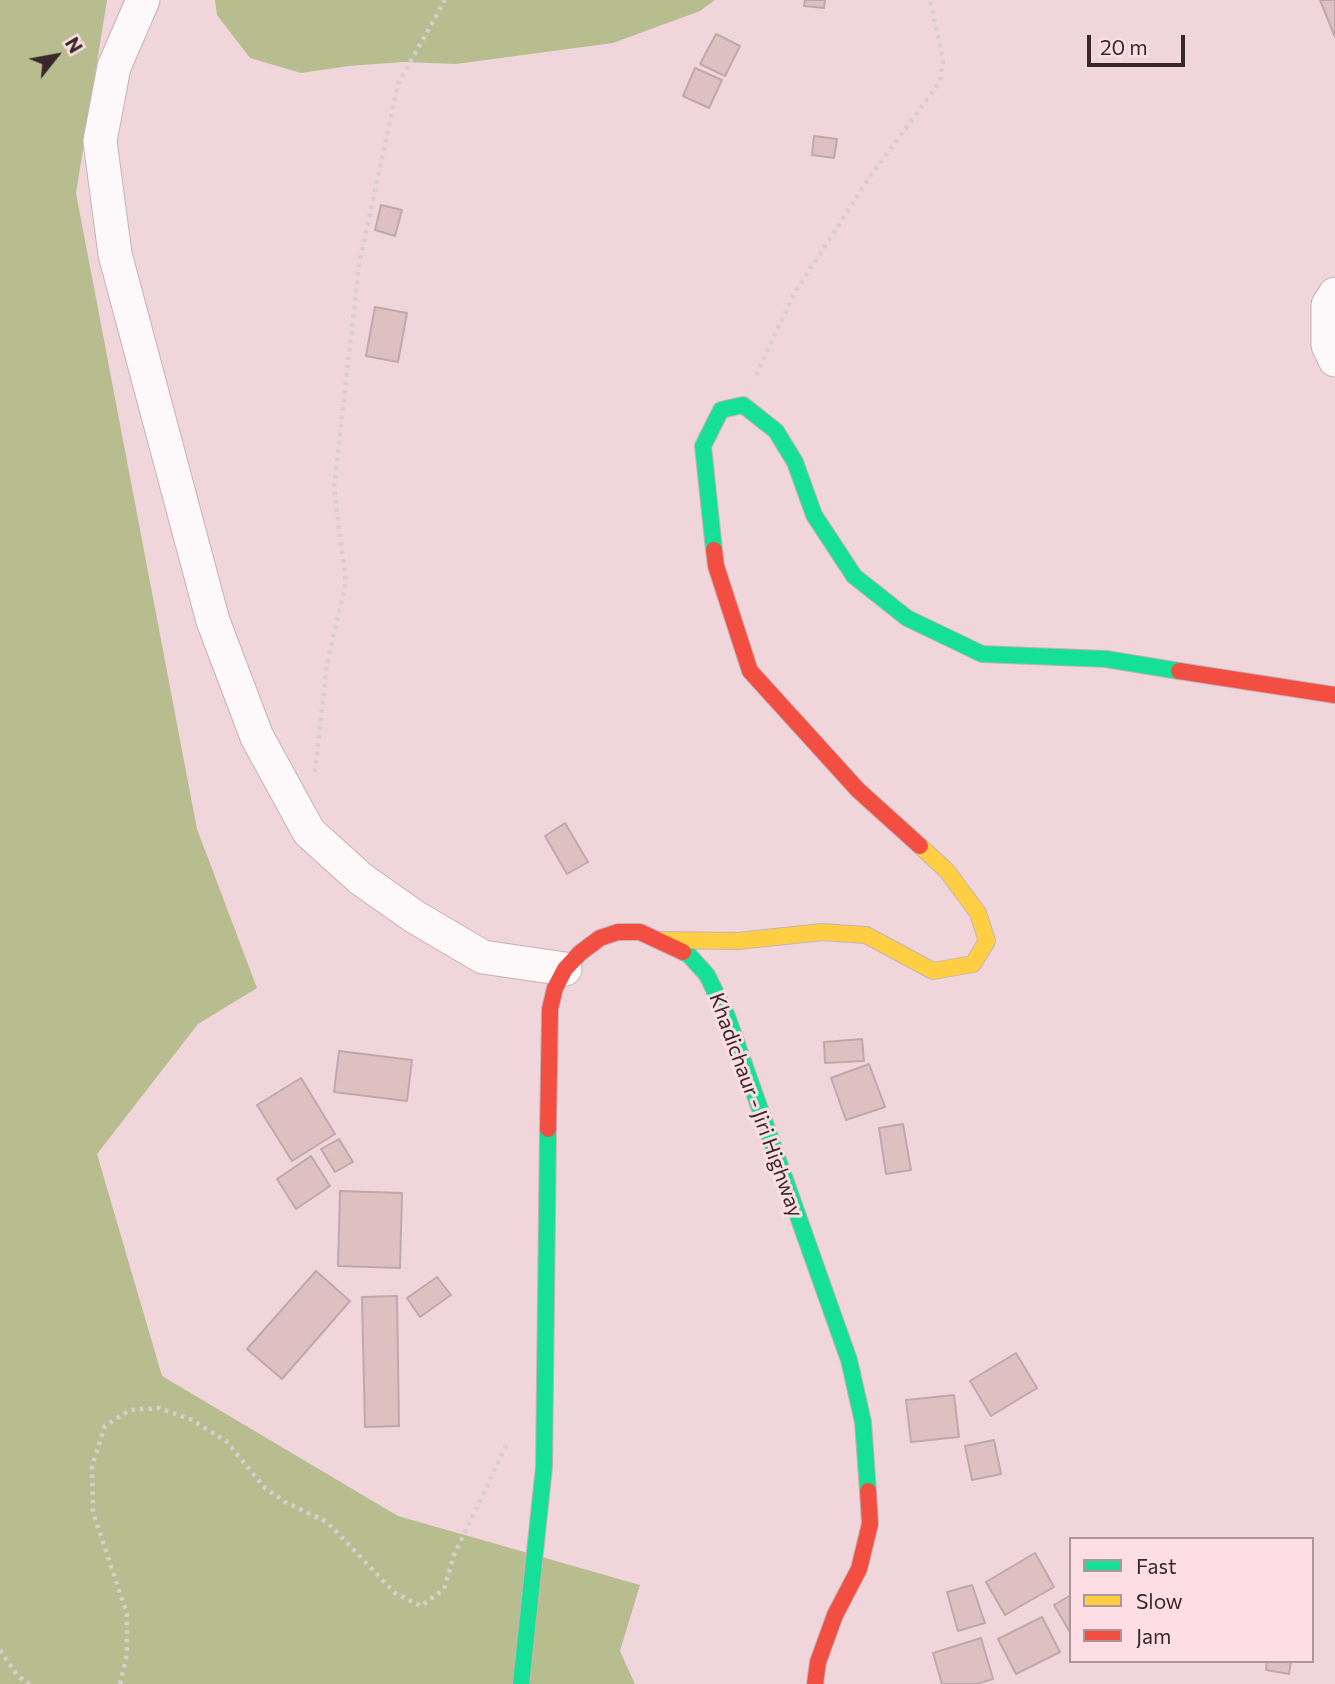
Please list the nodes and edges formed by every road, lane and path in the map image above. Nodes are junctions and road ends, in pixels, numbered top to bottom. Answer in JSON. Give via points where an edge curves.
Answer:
{"nodes":[{"id":1,"x":143,"y":0,"type":"edge"},
{"id":2,"x":445,"y":0,"type":"edge"},
{"id":3,"x":930,"y":0,"type":"edge"},
{"id":4,"x":1335,"y":294,"type":"edge"},
{"id":5,"x":1335,"y":360,"type":"edge"},
{"id":6,"x":743,"y":405,"type":"junction"},
{"id":7,"x":1335,"y":695,"type":"edge"},
{"id":8,"x":314,"y":780,"type":"dead end"},
{"id":9,"x":661,"y":940,"type":"junction"},
{"id":10,"x":565,"y":969,"type":"junction"},
{"id":11,"x":512,"y":1435,"type":"dead end"},
{"id":12,"x":0,"y":1650,"type":"edge"},
{"id":13,"x":29,"y":1684,"type":"edge"},
{"id":14,"x":120,"y":1684,"type":"edge"},
{"id":15,"x":521,"y":1684,"type":"edge"},
{"id":16,"x":815,"y":1684,"type":"edge"}],
"edges":[{"from":1,"to":10,"type":"street","via":[[114,67],[100,141],[115,254],[213,621],[257,737],[309,832],[361,879],[483,957]]},
{"from":2,"to":8,"type":"path","via":[[398,84],[359,265],[334,488],[346,582],[327,663]]},
{"from":3,"to":6,"type":"path","via":[[943,59],[940,82],[869,178],[793,294]]},
{"from":4,"to":5,"type":"street","via":[[1328,305],[1328,345]]},
{"from":6,"to":7,"type":"street","via":[[776,431],[795,462],[814,515],[854,576],[906,618],[982,653],[1106,659]]},
{"from":6,"to":9,"type":"street","via":[[721,410],[703,446],[716,566],[751,671],[858,790],[947,871],[978,912],[987,941],[974,964],[933,971],[866,935],[822,932],[738,941]]},
{"from":9,"to":10,"type":"street","name":"Khadichaur - Jiri Highway","via":[[640,932],[618,932],[600,938]]},
{"from":9,"to":16,"type":"street","name":"Khadichaur - Jiri Highway","via":[[689,956],[707,975],[727,1016],[849,1360],[863,1422],[868,1536],[859,1569],[818,1662]]},
{"from":10,"to":15,"type":"street","name":"Khadichaur - Jiri Highway","via":[[555,988],[550,1021],[544,1466]]},
{"from":11,"to":14,"type":"path","via":[[454,1555],[444,1588],[421,1606],[395,1592],[327,1522],[265,1488],[226,1441],[192,1420],[159,1408],[130,1410],[105,1426],[92,1466],[93,1513],[127,1614],[127,1654]]},
{"from":12,"to":13,"type":"path"}]}
